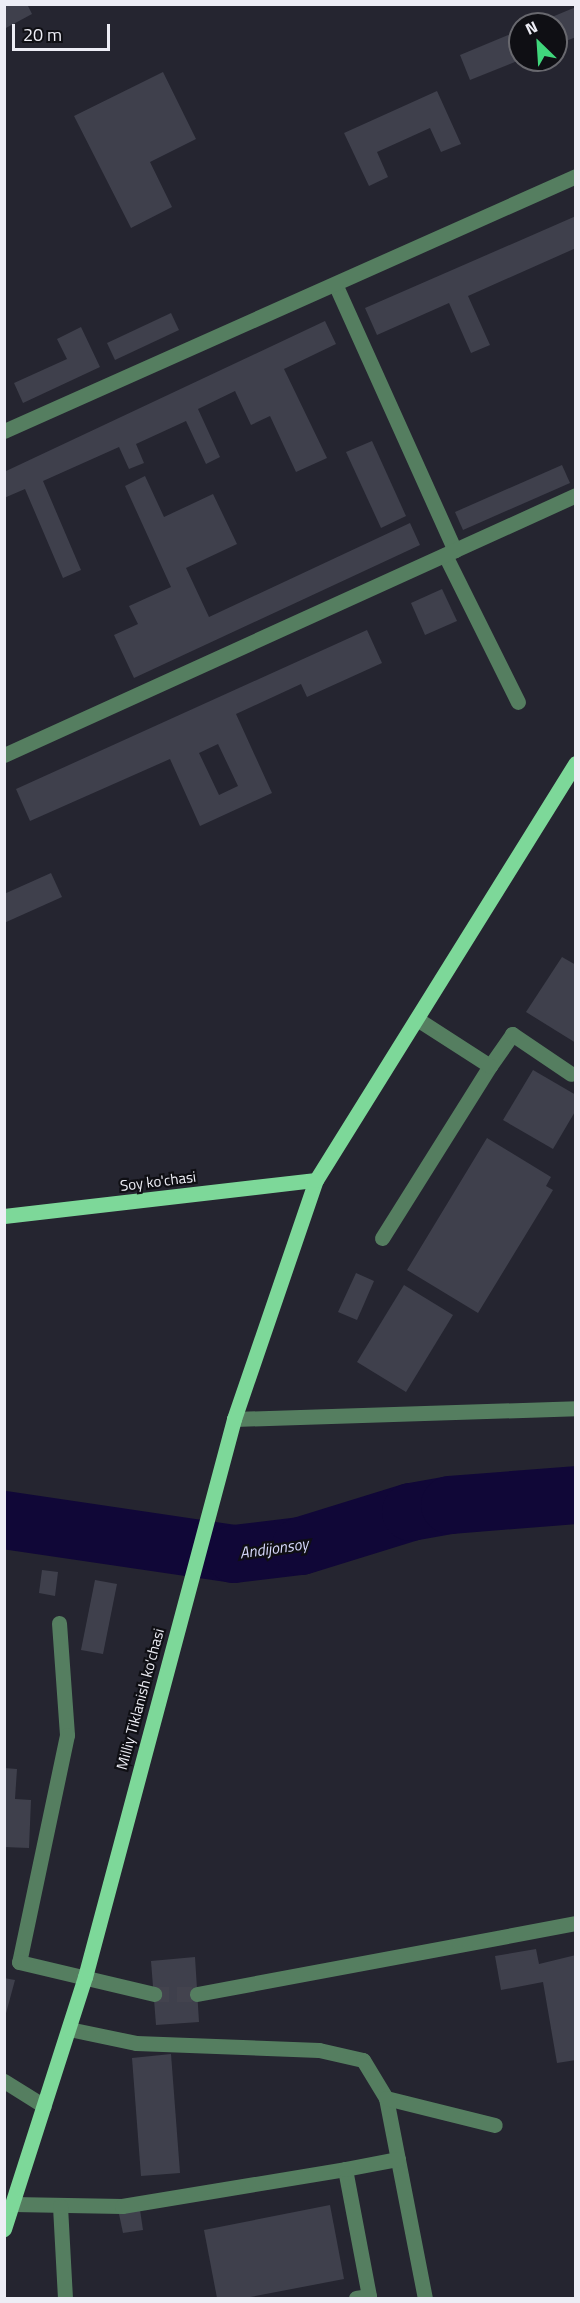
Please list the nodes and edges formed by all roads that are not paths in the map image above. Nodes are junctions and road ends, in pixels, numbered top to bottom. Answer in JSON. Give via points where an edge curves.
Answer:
{"nodes":[{"id":1,"x":576,"y":176,"type":"edge"},
{"id":2,"x":336,"y":286,"type":"junction"},
{"id":3,"x":4,"y":431,"type":"edge"},
{"id":4,"x":576,"y":495,"type":"edge"},
{"id":5,"x":450,"y":553,"type":"junction"},
{"id":6,"x":518,"y":702,"type":"dead end"},
{"id":7,"x":4,"y":755,"type":"edge"},
{"id":8,"x":576,"y":763,"type":"edge"},
{"id":9,"x":417,"y":1019,"type":"junction"},
{"id":10,"x":490,"y":1066,"type":"junction"},
{"id":11,"x":571,"y":1074,"type":"dead end"},
{"id":12,"x":316,"y":1180,"type":"junction"},
{"id":13,"x":4,"y":1216,"type":"edge"},
{"id":14,"x":382,"y":1238,"type":"dead end"},
{"id":15,"x":576,"y":1408,"type":"edge"},
{"id":16,"x":234,"y":1419,"type":"junction"},
{"id":17,"x":59,"y":1623,"type":"dead end"},
{"id":18,"x":576,"y":1923,"type":"edge"},
{"id":19,"x":85,"y":1977,"type":"junction"},
{"id":20,"x":154,"y":1994,"type":"tunnel mouth"},
{"id":21,"x":197,"y":1994,"type":"tunnel mouth"},
{"id":22,"x":69,"y":2029,"type":"junction"},
{"id":23,"x":4,"y":2081,"type":"edge"},
{"id":24,"x":386,"y":2098,"type":"junction"},
{"id":25,"x":44,"y":2106,"type":"junction"},
{"id":26,"x":495,"y":2125,"type":"dead end"},
{"id":27,"x":398,"y":2159,"type":"junction"},
{"id":28,"x":345,"y":2169,"type":"junction"},
{"id":29,"x":13,"y":2204,"type":"junction"},
{"id":30,"x":60,"y":2205,"type":"junction"},
{"id":31,"x":4,"y":2229,"type":"edge"},
{"id":32,"x":65,"y":2298,"type":"edge"},
{"id":33,"x":356,"y":2298,"type":"edge"},
{"id":34,"x":425,"y":2298,"type":"edge"}],
"edges":[{"from":1,"to":2,"type":"street"},
{"from":2,"to":3,"type":"street"},
{"from":2,"to":5,"type":"street"},
{"from":4,"to":5,"type":"street"},
{"from":5,"to":6,"type":"street"},
{"from":5,"to":7,"type":"street"},
{"from":8,"to":9,"type":"main road","name":"Milliy Tiklanish ko'chasi"},
{"from":9,"to":10,"type":"street"},
{"from":9,"to":12,"type":"main road","name":"Milliy Tiklanish ko'chasi"},
{"from":10,"to":11,"type":"street","via":[[512,1034]]},
{"from":10,"to":14,"type":"street"},
{"from":12,"to":13,"type":"main road","name":"Soy ko'chasi"},
{"from":12,"to":16,"type":"main road","name":"Milliy Tiklanish ko'chasi"},
{"from":15,"to":16,"type":"street"},
{"from":16,"to":19,"type":"main road","name":"Milliy Tiklanish ko'chasi"},
{"from":17,"to":19,"type":"street","via":[[67,1735],[19,1962]]},
{"from":18,"to":21,"type":"street"},
{"from":19,"to":20,"type":"street"},
{"from":19,"to":22,"type":"main road","name":"Milliy Tiklanish ko'chasi"},
{"from":22,"to":24,"type":"street","via":[[136,2043],[319,2050],[363,2060]]},
{"from":22,"to":25,"type":"main road","name":"Milliy Tiklanish ko'chasi"},
{"from":23,"to":25,"type":"street"},
{"from":24,"to":26,"type":"street"},
{"from":24,"to":27,"type":"street"},
{"from":25,"to":29,"type":"main road","name":"Milliy Tiklanish ko'chasi"},
{"from":27,"to":28,"type":"street"},
{"from":27,"to":34,"type":"street"},
{"from":28,"to":30,"type":"street","via":[[122,2206]]},
{"from":28,"to":33,"type":"street","via":[[369,2296]]},
{"from":29,"to":30,"type":"street"},
{"from":29,"to":31,"type":"main road","name":"Milliy Tiklanish ko'chasi"},
{"from":30,"to":32,"type":"street"}]}
